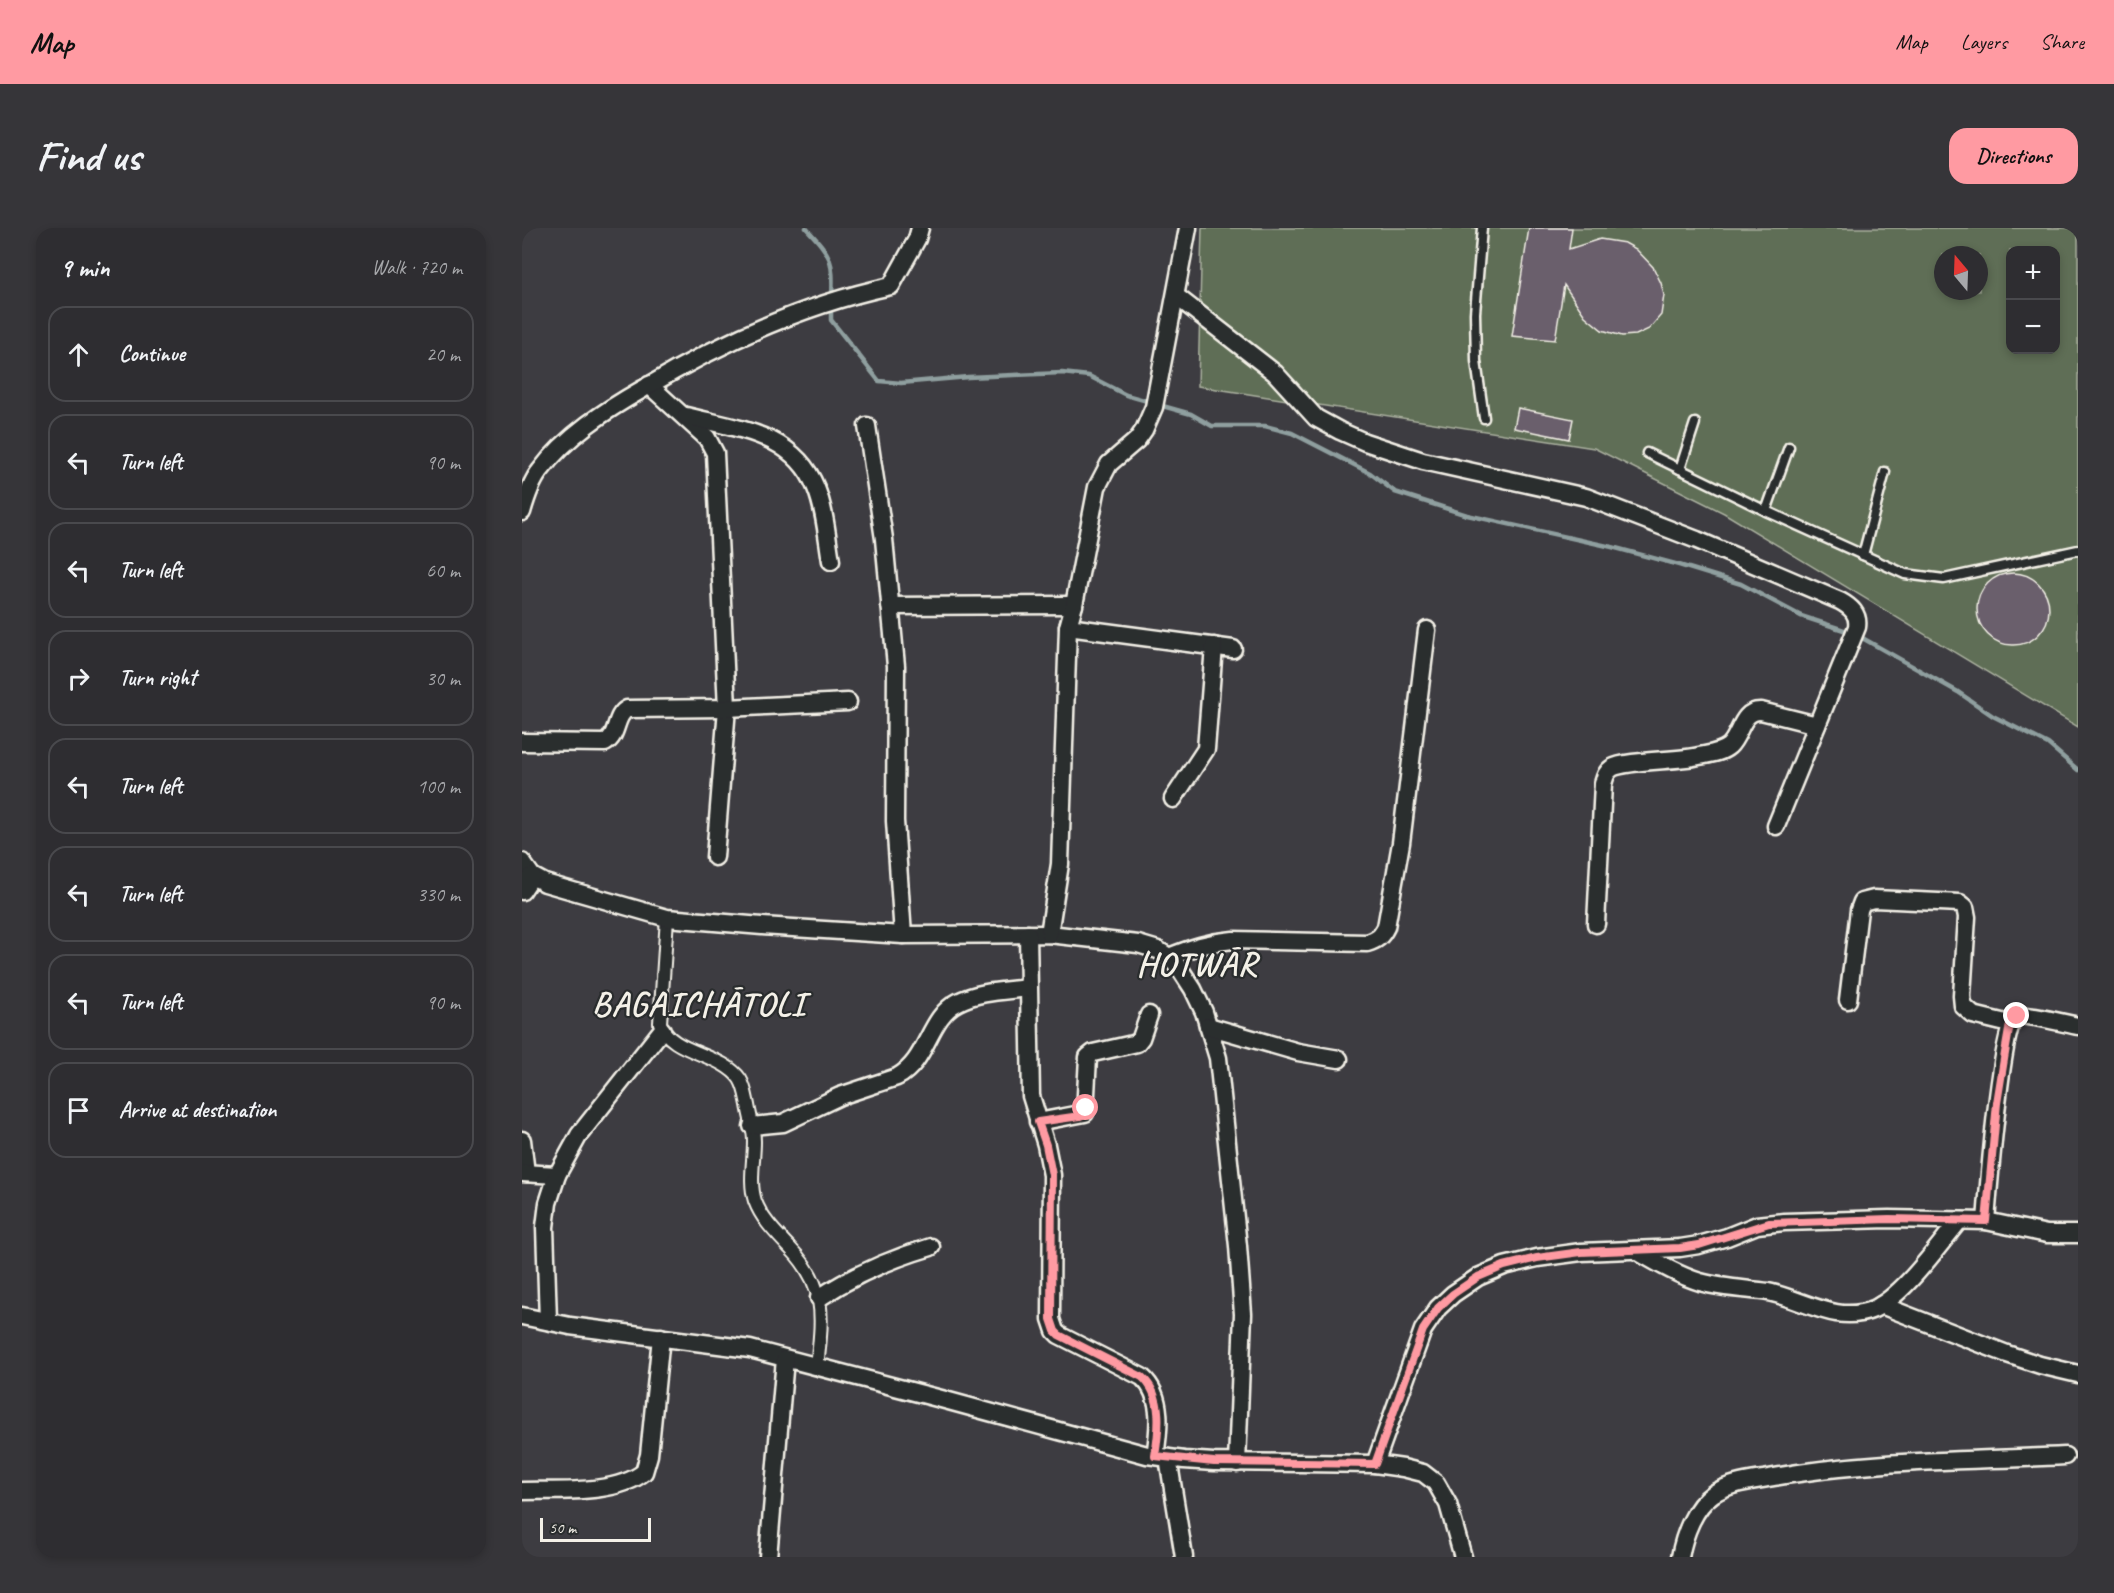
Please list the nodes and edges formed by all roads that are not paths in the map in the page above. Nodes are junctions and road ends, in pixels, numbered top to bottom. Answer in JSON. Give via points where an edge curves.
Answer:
{"nodes":[{"id":1,"x":920,"y":228,"type":"edge"},
{"id":2,"x":1188,"y":228,"type":"edge"},
{"id":3,"x":1482,"y":228,"type":"edge"},
{"id":4,"x":1176,"y":296,"type":"junction"},
{"id":5,"x":649,"y":385,"type":"junction"},
{"id":6,"x":682,"y":415,"type":"junction"},
{"id":7,"x":1484,"y":418,"type":"dead end"},
{"id":8,"x":1695,"y":423,"type":"dead end"},
{"id":9,"x":867,"y":426,"type":"dead end"},
{"id":10,"x":1790,"y":447,"type":"dead end"},
{"id":11,"x":1647,"y":453,"type":"dead end"},
{"id":12,"x":1680,"y":469,"type":"junction"},
{"id":13,"x":1885,"y":472,"type":"dead end"},
{"id":14,"x":522,"y":512,"type":"edge"},
{"id":15,"x":1766,"y":512,"type":"junction"},
{"id":16,"x":2078,"y":550,"type":"edge"},
{"id":17,"x":1863,"y":555,"type":"junction"},
{"id":18,"x":831,"y":561,"type":"dead end"},
{"id":19,"x":1074,"y":605,"type":"junction"},
{"id":20,"x":890,"y":606,"type":"junction"},
{"id":21,"x":1068,"y":627,"type":"junction"},
{"id":22,"x":1427,"y":630,"type":"dead end"},
{"id":23,"x":1214,"y":646,"type":"junction"},
{"id":24,"x":1233,"y":649,"type":"dead end"},
{"id":25,"x":848,"y":702,"type":"dead end"},
{"id":26,"x":727,"y":708,"type":"junction"},
{"id":27,"x":1817,"y":725,"type":"junction"},
{"id":28,"x":522,"y":742,"type":"edge"},
{"id":29,"x":1173,"y":799,"type":"dead end"},
{"id":30,"x":1776,"y":826,"type":"dead end"},
{"id":31,"x":715,"y":857,"type":"dead end"},
{"id":32,"x":527,"y":869,"type":"edge"},
{"id":33,"x":522,"y":891,"type":"edge"},
{"id":34,"x":667,"y":918,"type":"junction"},
{"id":35,"x":1596,"y":924,"type":"dead end"},
{"id":36,"x":1028,"y":934,"type":"junction"},
{"id":37,"x":1049,"y":934,"type":"junction"},
{"id":38,"x":903,"y":935,"type":"junction"},
{"id":39,"x":1169,"y":957,"type":"junction"},
{"id":40,"x":1028,"y":988,"type":"junction"},
{"id":41,"x":1848,"y":1000,"type":"dead end"},
{"id":42,"x":1149,"y":1015,"type":"dead end"},
{"id":43,"x":2010,"y":1024,"type":"junction"},
{"id":44,"x":1208,"y":1026,"type":"junction"},
{"id":45,"x":2078,"y":1026,"type":"edge"},
{"id":46,"x":662,"y":1030,"type":"junction"},
{"id":47,"x":1339,"y":1059,"type":"dead end"},
{"id":48,"x":1038,"y":1122,"type":"junction"},
{"id":49,"x":752,"y":1126,"type":"junction"},
{"id":50,"x":522,"y":1140,"type":"edge"},
{"id":51,"x":524,"y":1173,"type":"edge"},
{"id":52,"x":557,"y":1175,"type":"junction"},
{"id":53,"x":1959,"y":1221,"type":"junction"},
{"id":54,"x":1986,"y":1221,"type":"junction"},
{"id":55,"x":2078,"y":1234,"type":"edge"},
{"id":56,"x":931,"y":1247,"type":"dead end"},
{"id":57,"x":1634,"y":1250,"type":"junction"},
{"id":58,"x":819,"y":1298,"type":"junction"},
{"id":59,"x":1881,"y":1305,"type":"junction"},
{"id":60,"x":522,"y":1316,"type":"edge"},
{"id":61,"x":548,"y":1321,"type":"junction"},
{"id":62,"x":661,"y":1337,"type":"junction"},
{"id":63,"x":785,"y":1359,"type":"junction"},
{"id":64,"x":817,"y":1368,"type":"junction"},
{"id":65,"x":2078,"y":1374,"type":"edge"},
{"id":66,"x":2065,"y":1456,"type":"dead end"},
{"id":67,"x":1161,"y":1457,"type":"junction"},
{"id":68,"x":1237,"y":1463,"type":"junction"},
{"id":69,"x":1375,"y":1464,"type":"junction"},
{"id":70,"x":522,"y":1491,"type":"edge"},
{"id":71,"x":768,"y":1557,"type":"edge"},
{"id":72,"x":1184,"y":1557,"type":"edge"},
{"id":73,"x":1463,"y":1557,"type":"edge"},
{"id":74,"x":1680,"y":1557,"type":"edge"}],
"edges":[{"from":1,"to":5,"type":"street","via":[[891,286],[849,295],[755,329]]},
{"from":2,"to":4,"type":"street"},
{"from":3,"to":7,"type":"lane","via":[[1475,313],[1476,361]]},
{"from":4,"to":19,"type":"street","via":[[1155,401],[1144,430],[1102,474]]},
{"from":4,"to":27,"type":"street","via":[[1275,374],[1316,418],[1340,431],[1423,461],[1586,497],[1840,601],[1856,614],[1855,633]]},
{"from":5,"to":6,"type":"street"},
{"from":5,"to":14,"type":"street","via":[[609,408],[562,447],[539,472]]},
{"from":6,"to":18,"type":"street","via":[[758,434],[776,441],[800,460],[817,490]]},
{"from":6,"to":26,"type":"street","via":[[707,438],[715,453]]},
{"from":8,"to":12,"type":"lane"},
{"from":9,"to":20,"type":"street"},
{"from":10,"to":15,"type":"lane"},
{"from":11,"to":12,"type":"lane"},
{"from":12,"to":15,"type":"lane"},
{"from":13,"to":17,"type":"lane"},
{"from":15,"to":17,"type":"lane"},
{"from":16,"to":17,"type":"lane","via":[[1944,579],[1905,574]]},
{"from":19,"to":20,"type":"street"},
{"from":19,"to":21,"type":"street"},
{"from":20,"to":38,"type":"street","via":[[896,666],[895,821]]},
{"from":21,"to":23,"type":"street"},
{"from":21,"to":37,"type":"street","via":[[1060,864]]},
{"from":22,"to":39,"type":"street","via":[[1401,843],[1383,934],[1366,943],[1233,940],[1200,945]]},
{"from":23,"to":24,"type":"street"},
{"from":23,"to":29,"type":"street","via":[[1206,748]]},
{"from":25,"to":26,"type":"street"},
{"from":26,"to":28,"type":"street","via":[[627,709],[621,713],[612,738],[605,743]]},
{"from":26,"to":31,"type":"street"},
{"from":27,"to":30,"type":"street"},
{"from":27,"to":35,"type":"street","via":[[1754,711],[1731,745],[1721,751],[1683,760],[1620,765],[1609,771],[1604,784]]},
{"from":32,"to":33,"type":"street"},
{"from":32,"to":34,"type":"street","via":[[545,883]]},
{"from":34,"to":38,"type":"street"},
{"from":34,"to":46,"type":"street"},
{"from":36,"to":37,"type":"street"},
{"from":36,"to":38,"type":"street"},
{"from":36,"to":40,"type":"street"},
{"from":37,"to":39,"type":"street","via":[[1138,944]]},
{"from":39,"to":44,"type":"street","via":[[1193,989]]},
{"from":40,"to":48,"type":"street","via":[[1031,1096]]},
{"from":40,"to":49,"type":"street","via":[[981,994],[950,1007],[904,1074],[840,1096],[783,1124]]},
{"from":41,"to":43,"type":"street","via":[[1862,902],[1874,899],[1960,903],[1967,917],[1963,1006],[1973,1015]]},
{"from":42,"to":48,"type":"street","via":[[1137,1043],[1088,1057],[1085,1113]]},
{"from":43,"to":45,"type":"street","via":[[2021,1016]]},
{"from":43,"to":54,"type":"street","via":[[1997,1103]]},
{"from":44,"to":47,"type":"street","via":[[1298,1052]]},
{"from":44,"to":68,"type":"street","via":[[1218,1058],[1243,1314]]},
{"from":46,"to":49,"type":"street","via":[[672,1040],[735,1073],[744,1088]]},
{"from":46,"to":52,"type":"street","via":[[579,1136]]},
{"from":48,"to":67,"type":"street","via":[[1052,1175],[1053,1325],[1059,1335],[1151,1385]]},
{"from":49,"to":58,"type":"street","via":[[755,1200],[761,1215],[810,1272]]},
{"from":50,"to":51,"type":"street"},
{"from":51,"to":52,"type":"street"},
{"from":52,"to":61,"type":"street","via":[[545,1227]]},
{"from":53,"to":54,"type":"street"},
{"from":53,"to":57,"type":"street","via":[[1769,1223],[1699,1245]]},
{"from":53,"to":59,"type":"street","via":[[1903,1287]]},
{"from":54,"to":55,"type":"street","via":[[2047,1234]]},
{"from":56,"to":58,"type":"street","via":[[876,1265]]},
{"from":57,"to":59,"type":"street","via":[[1701,1282],[1774,1294],[1840,1314],[1860,1313]]},
{"from":57,"to":69,"type":"street","via":[[1581,1252],[1515,1263],[1478,1277],[1453,1294],[1423,1330]]},
{"from":58,"to":64,"type":"street","via":[[822,1322]]},
{"from":59,"to":65,"type":"street","via":[[2007,1354]]},
{"from":60,"to":61,"type":"street"},
{"from":61,"to":62,"type":"street"},
{"from":62,"to":63,"type":"street","via":[[750,1349]]},
{"from":62,"to":70,"type":"street","via":[[650,1455],[644,1472],[628,1482],[612,1485]]},
{"from":63,"to":64,"type":"street"},
{"from":63,"to":71,"type":"street"},
{"from":64,"to":67,"type":"street"},
{"from":66,"to":74,"type":"street","via":[[1831,1468],[1736,1485],[1706,1499],[1688,1528]]},
{"from":67,"to":68,"type":"street"},
{"from":67,"to":72,"type":"street"},
{"from":68,"to":69,"type":"street"},
{"from":69,"to":73,"type":"street","via":[[1423,1473],[1436,1483],[1448,1504]]}]}
